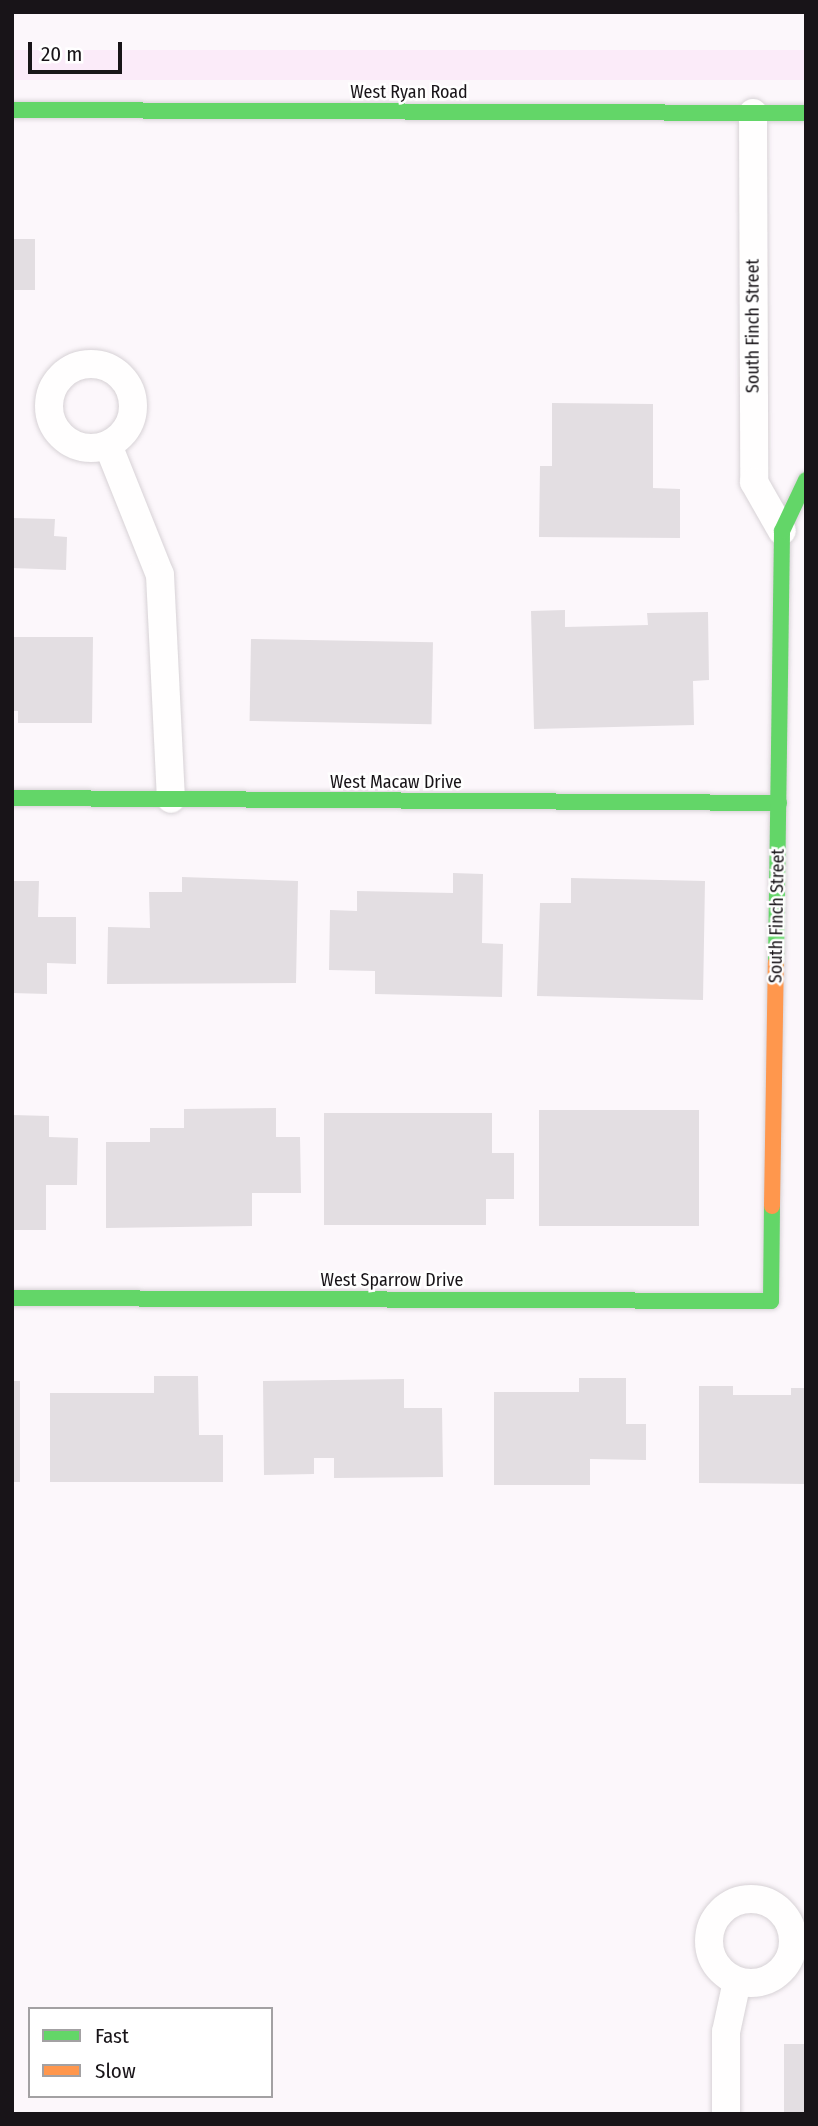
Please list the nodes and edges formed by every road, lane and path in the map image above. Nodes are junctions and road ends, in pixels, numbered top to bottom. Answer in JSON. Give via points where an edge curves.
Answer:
{"nodes":[{"id":1,"x":12,"y":110,"type":"edge"},
{"id":2,"x":752,"y":113,"type":"junction"},
{"id":3,"x":806,"y":113,"type":"edge"},
{"id":4,"x":108,"y":445,"type":"dead end"},
{"id":5,"x":806,"y":480,"type":"edge"},
{"id":6,"x":782,"y":531,"type":"junction"},
{"id":7,"x":12,"y":799,"type":"edge"},
{"id":8,"x":171,"y":799,"type":"junction"},
{"id":9,"x":779,"y":803,"type":"junction"},
{"id":10,"x":12,"y":1298,"type":"edge"},
{"id":11,"x":771,"y":1301,"type":"joint"},
{"id":12,"x":737,"y":1981,"type":"dead end"},
{"id":13,"x":726,"y":2114,"type":"edge"}],
"edges":[{"from":1,"to":2,"type":"street","name":"West Ryan Road"},
{"from":2,"to":3,"type":"street","name":"West Ryan Road"},
{"from":2,"to":6,"type":"street","name":"South Finch Street","via":[[754,482]]},
{"from":4,"to":8,"type":"street","via":[[160,575]]},
{"from":5,"to":6,"type":"street","name":"South Finch Street"},
{"from":6,"to":9,"type":"street","name":"South Finch Street"},
{"from":7,"to":8,"type":"street","name":"West Macaw Drive"},
{"from":8,"to":9,"type":"street","name":"West Macaw Drive"},
{"from":9,"to":11,"type":"street","name":"South Finch Street"},
{"from":10,"to":11,"type":"street","name":"West Sparrow Drive"},
{"from":12,"to":13,"type":"street","via":[[726,2032]]}]}
